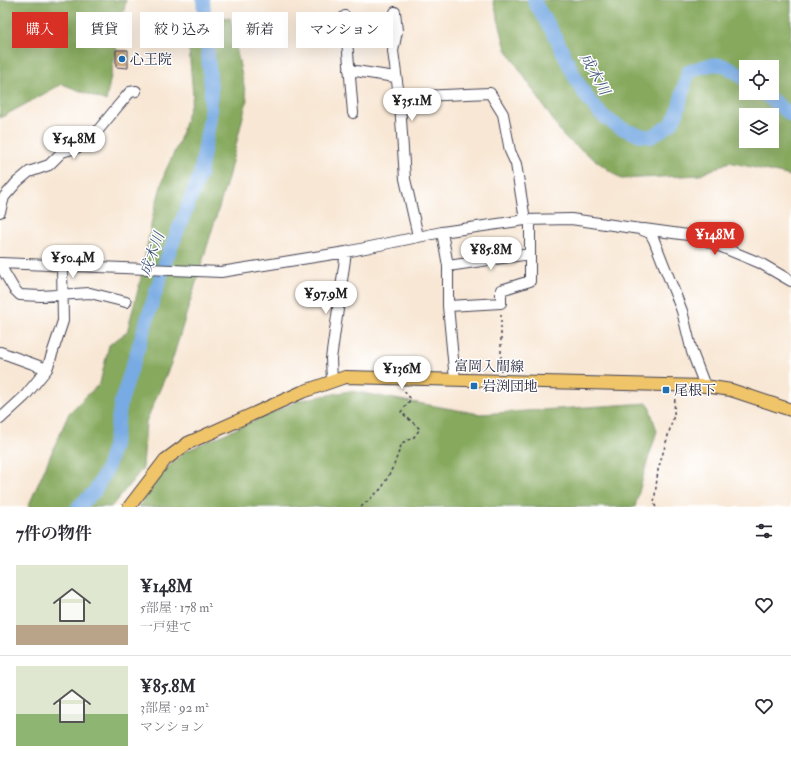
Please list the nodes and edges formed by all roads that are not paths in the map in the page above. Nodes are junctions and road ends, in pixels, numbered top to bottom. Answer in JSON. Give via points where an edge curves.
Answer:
{"nodes":[{"id":1,"x":395,"y":12,"type":"dead end"},
{"id":2,"x":347,"y":48,"type":"edge"},
{"id":3,"x":349,"y":70,"type":"junction"},
{"id":4,"x":395,"y":77,"type":"junction"},
{"id":5,"x":136,"y":91,"type":"dead end"},
{"id":6,"x":399,"y":97,"type":"junction"},
{"id":7,"x":353,"y":113,"type":"dead end"},
{"id":8,"x":0,"y":212,"type":"edge"},
{"id":9,"x":527,"y":220,"type":"junction"},
{"id":10,"x":640,"y":229,"type":"junction"},
{"id":11,"x":442,"y":232,"type":"junction"},
{"id":12,"x":418,"y":236,"type":"junction"},
{"id":13,"x":346,"y":252,"type":"junction"},
{"id":14,"x":530,"y":254,"type":"junction"},
{"id":15,"x":0,"y":264,"type":"edge"},
{"id":16,"x":62,"y":266,"type":"junction"},
{"id":17,"x":448,"y":266,"type":"junction"},
{"id":18,"x":791,"y":281,"type":"edge"},
{"id":19,"x":62,"y":293,"type":"junction"},
{"id":20,"x":126,"y":302,"type":"dead end"},
{"id":21,"x":448,"y":306,"type":"junction"},
{"id":22,"x":0,"y":352,"type":"edge"},
{"id":23,"x":47,"y":369,"type":"junction"},
{"id":24,"x":332,"y":380,"type":"junction"},
{"id":25,"x":455,"y":380,"type":"junction"},
{"id":26,"x":705,"y":386,"type":"junction"},
{"id":27,"x":791,"y":410,"type":"edge"},
{"id":28,"x":0,"y":419,"type":"edge"},
{"id":29,"x":129,"y":507,"type":"edge"}],
"edges":[{"from":1,"to":4,"type":"street","via":[[397,31],[392,51]]},
{"from":2,"to":3,"type":"street"},
{"from":3,"to":4,"type":"street"},
{"from":3,"to":7,"type":"street"},
{"from":4,"to":6,"type":"street"},
{"from":5,"to":8,"type":"street","via":[[130,92],[86,145],[62,152],[49,165],[29,172],[17,182],[4,197]]},
{"from":6,"to":9,"type":"street","via":[[490,93],[503,114]]},
{"from":6,"to":12,"type":"street","via":[[404,179]]},
{"from":9,"to":10,"type":"street","via":[[571,219]]},
{"from":9,"to":11,"type":"street"},
{"from":9,"to":14,"type":"street"},
{"from":10,"to":18,"type":"street","via":[[695,236],[760,263]]},
{"from":10,"to":26,"type":"street","via":[[650,233],[654,240],[682,311],[692,352]]},
{"from":11,"to":12,"type":"street"},
{"from":11,"to":17,"type":"street"},
{"from":12,"to":13,"type":"street"},
{"from":13,"to":16,"type":"street","via":[[234,271]]},
{"from":13,"to":24,"type":"street","via":[[331,359]]},
{"from":14,"to":17,"type":"street"},
{"from":14,"to":21,"type":"street","via":[[530,281],[501,290],[501,303]]},
{"from":15,"to":16,"type":"street"},
{"from":15,"to":19,"type":"street","via":[[20,295]]},
{"from":16,"to":19,"type":"street"},
{"from":17,"to":21,"type":"street"},
{"from":19,"to":20,"type":"street","via":[[90,293]]},
{"from":19,"to":23,"type":"street","via":[[63,321]]},
{"from":21,"to":25,"type":"street"},
{"from":22,"to":23,"type":"street"},
{"from":23,"to":28,"type":"street","via":[[25,396]]},
{"from":24,"to":25,"type":"main road","name":"富岡入間線","via":[[358,377]]},
{"from":24,"to":29,"type":"main road","name":"富岡入間線","via":[[188,443],[165,460]]},
{"from":25,"to":26,"type":"main road","name":"富岡入間線"},
{"from":26,"to":27,"type":"main road","name":"富岡入間線","via":[[731,390]]}]}
